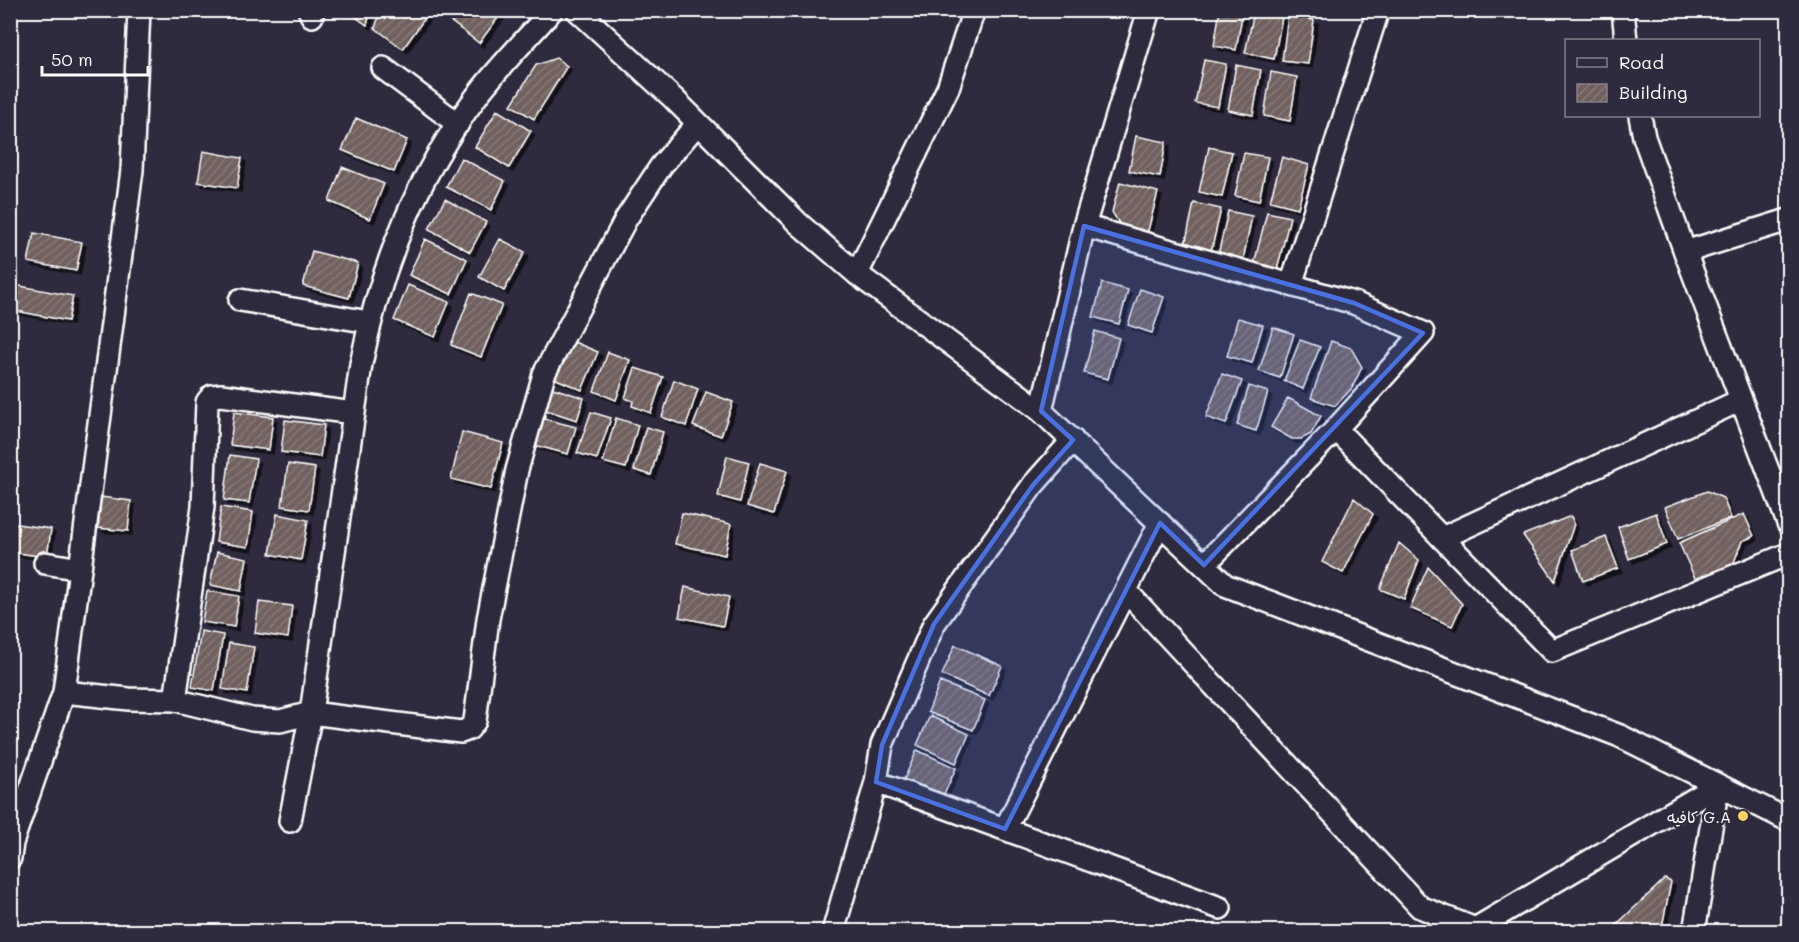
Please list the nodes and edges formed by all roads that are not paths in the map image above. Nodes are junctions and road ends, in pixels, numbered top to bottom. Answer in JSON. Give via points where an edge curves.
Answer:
{"nodes":[{"id":1,"x":139,"y":10,"type":"edge"},
{"id":2,"x":552,"y":10,"type":"edge"},
{"id":3,"x":577,"y":10,"type":"edge"},
{"id":4,"x":974,"y":10,"type":"edge"},
{"id":5,"x":1149,"y":10,"type":"edge"},
{"id":6,"x":1378,"y":10,"type":"edge"},
{"id":7,"x":1623,"y":10,"type":"edge"},
{"id":8,"x":1626,"y":39,"type":"edge"},
{"id":9,"x":383,"y":68,"type":"dead end"},
{"id":10,"x":1640,"y":117,"type":"edge"},
{"id":11,"x":698,"y":123,"type":"junction"},
{"id":12,"x":458,"y":124,"type":"junction"},
{"id":13,"x":1788,"y":220,"type":"edge"},
{"id":14,"x":1084,"y":226,"type":"junction"},
{"id":15,"x":1685,"y":252,"type":"junction"},
{"id":16,"x":857,"y":274,"type":"junction"},
{"id":17,"x":1291,"y":285,"type":"junction"},
{"id":18,"x":240,"y":300,"type":"dead end"},
{"id":19,"x":369,"y":322,"type":"junction"},
{"id":20,"x":1742,"y":400,"type":"junction"},
{"id":21,"x":1041,"y":411,"type":"junction"},
{"id":22,"x":353,"y":413,"type":"junction"},
{"id":23,"x":1336,"y":429,"type":"junction"},
{"id":24,"x":1073,"y":440,"type":"junction"},
{"id":25,"x":1160,"y":523,"type":"junction"},
{"id":26,"x":1788,"y":523,"type":"edge"},
{"id":27,"x":1442,"y":538,"type":"junction"},
{"id":28,"x":1788,"y":554,"type":"edge"},
{"id":29,"x":45,"y":563,"type":"dead end"},
{"id":30,"x":1204,"y":565,"type":"junction"},
{"id":31,"x":80,"y":569,"type":"junction"},
{"id":32,"x":1126,"y":591,"type":"junction"},
{"id":33,"x":64,"y":692,"type":"junction"},
{"id":34,"x":175,"y":700,"type":"junction"},
{"id":35,"x":311,"y":713,"type":"junction"},
{"id":36,"x":876,"y":782,"type":"junction"},
{"id":37,"x":1718,"y":784,"type":"junction"},
{"id":38,"x":1786,"y":814,"type":"edge"},
{"id":39,"x":290,"y":821,"type":"dead end"},
{"id":40,"x":1005,"y":829,"type":"junction"},
{"id":41,"x":10,"y":858,"type":"edge"},
{"id":42,"x":1220,"y":908,"type":"dead end"},
{"id":43,"x":1472,"y":930,"type":"edge"},
{"id":44,"x":833,"y":932,"type":"edge"},
{"id":45,"x":1694,"y":932,"type":"edge"}],
"edges":[{"from":1,"to":31,"type":"street","via":[[132,170]]},
{"from":2,"to":12,"type":"street","via":[[477,96]]},
{"from":3,"to":11,"type":"street"},
{"from":4,"to":16,"type":"street","via":[[948,88]]},
{"from":5,"to":14,"type":"street"},
{"from":6,"to":17,"type":"street"},
{"from":7,"to":8,"type":"street"},
{"from":9,"to":12,"type":"street"},
{"from":10,"to":15,"type":"street"},
{"from":11,"to":16,"type":"street","via":[[798,223]]},
{"from":11,"to":35,"type":"street","via":[[661,166],[626,219],[544,374],[517,470],[488,620],[475,721],[470,729],[461,732]]},
{"from":12,"to":19,"type":"street","via":[[409,208]]},
{"from":13,"to":15,"type":"street"},
{"from":14,"to":17,"type":"street"},
{"from":14,"to":21,"type":"street"},
{"from":15,"to":20,"type":"street"},
{"from":16,"to":21,"type":"street"},
{"from":17,"to":23,"type":"street","via":[[1354,303],[1423,333]]},
{"from":18,"to":19,"type":"street"},
{"from":19,"to":22,"type":"street"},
{"from":20,"to":26,"type":"street"},
{"from":20,"to":27,"type":"street"},
{"from":21,"to":24,"type":"street"},
{"from":22,"to":34,"type":"street","via":[[221,395],[212,396],[207,402],[203,507]]},
{"from":22,"to":35,"type":"street"},
{"from":23,"to":27,"type":"street"},
{"from":23,"to":30,"type":"street"},
{"from":24,"to":25,"type":"street"},
{"from":24,"to":36,"type":"street","via":[[1033,485],[934,624],[882,745]]},
{"from":25,"to":30,"type":"street"},
{"from":25,"to":32,"type":"street"},
{"from":27,"to":28,"type":"street","via":[[1552,651]]},
{"from":29,"to":31,"type":"street"},
{"from":30,"to":37,"type":"street","via":[[1225,585],[1620,736]]},
{"from":31,"to":33,"type":"street"},
{"from":32,"to":40,"type":"street"},
{"from":32,"to":43,"type":"street","via":[[1420,908]]},
{"from":33,"to":34,"type":"street"},
{"from":33,"to":41,"type":"street"},
{"from":34,"to":35,"type":"street","via":[[252,719],[280,721]]},
{"from":35,"to":39,"type":"street"},
{"from":36,"to":40,"type":"street"},
{"from":36,"to":44,"type":"street"},
{"from":37,"to":38,"type":"street"},
{"from":37,"to":43,"type":"street"},
{"from":37,"to":45,"type":"street"},
{"from":40,"to":42,"type":"street"}]}
